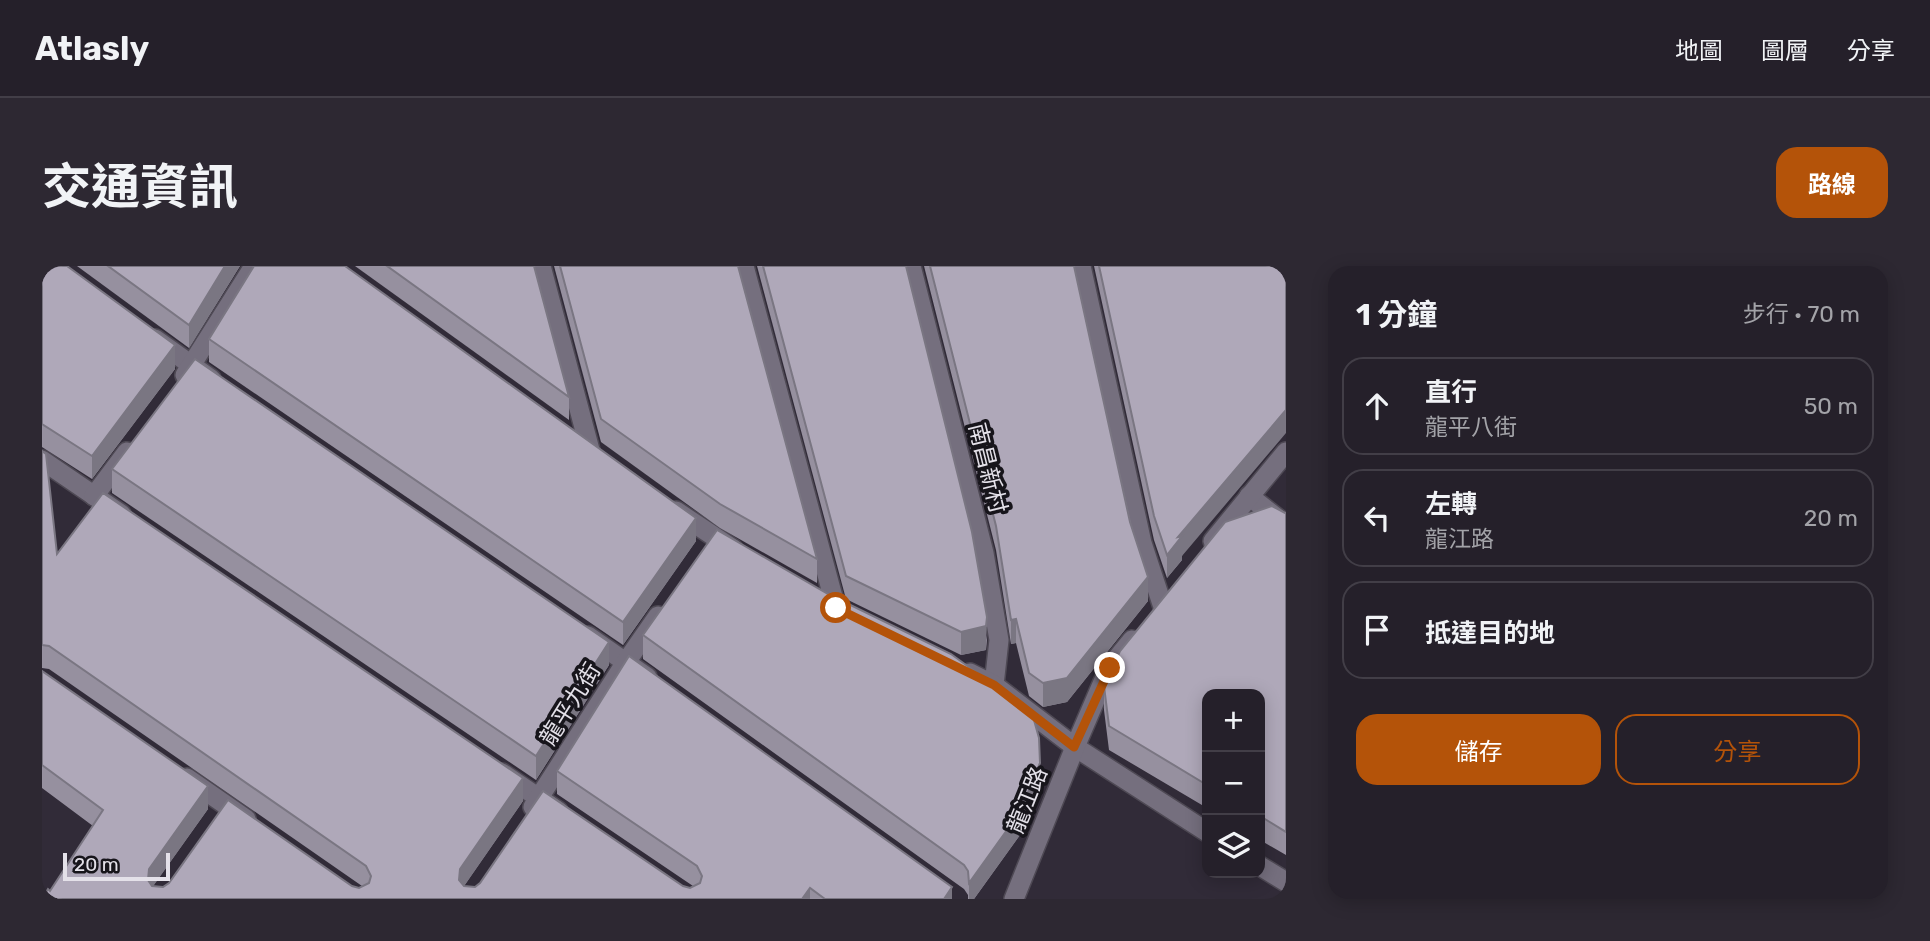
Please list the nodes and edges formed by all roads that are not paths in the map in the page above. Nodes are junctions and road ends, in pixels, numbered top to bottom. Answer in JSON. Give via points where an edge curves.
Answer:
{"nodes":[{"id":1,"x":254,"y":266,"type":"edge"},
{"id":2,"x":541,"y":266,"type":"edge"},
{"id":3,"x":744,"y":266,"type":"edge"},
{"id":4,"x":911,"y":266,"type":"edge"},
{"id":5,"x":1081,"y":266,"type":"edge"},
{"id":6,"x":140,"y":327,"type":"edge"},
{"id":7,"x":192,"y":366,"type":"junction"},
{"id":8,"x":176,"y":387,"type":"edge"},
{"id":9,"x":226,"y":389,"type":"edge"},
{"id":10,"x":568,"y":434,"type":"edge"},
{"id":11,"x":135,"y":442,"type":"edge"},
{"id":12,"x":1286,"y":452,"type":"edge"},
{"id":13,"x":42,"y":460,"type":"edge"},
{"id":14,"x":94,"y":496,"type":"junction"},
{"id":15,"x":1249,"y":496,"type":"junction"},
{"id":16,"x":657,"y":498,"type":"edge"},
{"id":17,"x":1286,"y":525,"type":"edge"},
{"id":18,"x":139,"y":527,"type":"edge"},
{"id":19,"x":747,"y":557,"type":"edge"},
{"id":20,"x":1196,"y":561,"type":"edge"},
{"id":21,"x":1179,"y":582,"type":"edge"},
{"id":22,"x":814,"y":595,"type":"edge"},
{"id":23,"x":665,"y":606,"type":"edge"},
{"id":24,"x":1153,"y":615,"type":"junction"},
{"id":25,"x":569,"y":623,"type":"edge"},
{"id":26,"x":626,"y":662,"type":"junction"},
{"id":27,"x":957,"y":667,"type":"edge"},
{"id":28,"x":994,"y":685,"type":"junction"},
{"id":29,"x":659,"y":686,"type":"edge"},
{"id":30,"x":1074,"y":747,"type":"junction"},
{"id":31,"x":482,"y":760,"type":"edge"},
{"id":32,"x":168,"y":765,"type":"edge"},
{"id":33,"x":539,"y":799,"type":"junction"},
{"id":34,"x":524,"y":821,"type":"edge"},
{"id":35,"x":574,"y":822,"type":"edge"},
{"id":36,"x":259,"y":828,"type":"edge"},
{"id":37,"x":1202,"y":829,"type":"edge"},
{"id":38,"x":1265,"y":869,"type":"edge"},
{"id":39,"x":1286,"y":882,"type":"edge"},
{"id":40,"x":1014,"y":899,"type":"edge"}],
"edges":[{"from":1,"to":7,"type":"street"},
{"from":2,"to":10,"type":"street","via":[[596,454]]},
{"from":3,"to":22,"type":"street","via":[[842,611]]},
{"from":4,"to":28,"type":"street","name":"南昌新村","via":[[984,553],[999,640]]},
{"from":5,"to":24,"type":"street","via":[[1142,543]]},
{"from":6,"to":7,"type":"street"},
{"from":7,"to":8,"type":"street"},
{"from":7,"to":9,"type":"street"},
{"from":11,"to":14,"type":"street"},
{"from":12,"to":15,"type":"street"},
{"from":13,"to":14,"type":"street"},
{"from":14,"to":18,"type":"street"},
{"from":15,"to":17,"type":"street"},
{"from":15,"to":20,"type":"street"},
{"from":16,"to":19,"type":"street","via":[[709,543]]},
{"from":21,"to":24,"type":"street","name":"龍江路"},
{"from":23,"to":26,"type":"street","name":"龍平九街"},
{"from":24,"to":30,"type":"street","name":"龍江路","via":[[1110,668]]},
{"from":25,"to":26,"type":"street"},
{"from":26,"to":29,"type":"street"},
{"from":26,"to":33,"type":"street","name":"龍平九街"},
{"from":27,"to":28,"type":"street"},
{"from":28,"to":30,"type":"street"},
{"from":30,"to":37,"type":"street"},
{"from":30,"to":40,"type":"street","name":"龍江路"},
{"from":31,"to":33,"type":"street"},
{"from":32,"to":36,"type":"street","via":[[222,810]]},
{"from":33,"to":34,"type":"street","name":"龍平九街"},
{"from":33,"to":35,"type":"street"},
{"from":38,"to":39,"type":"street"}]}
